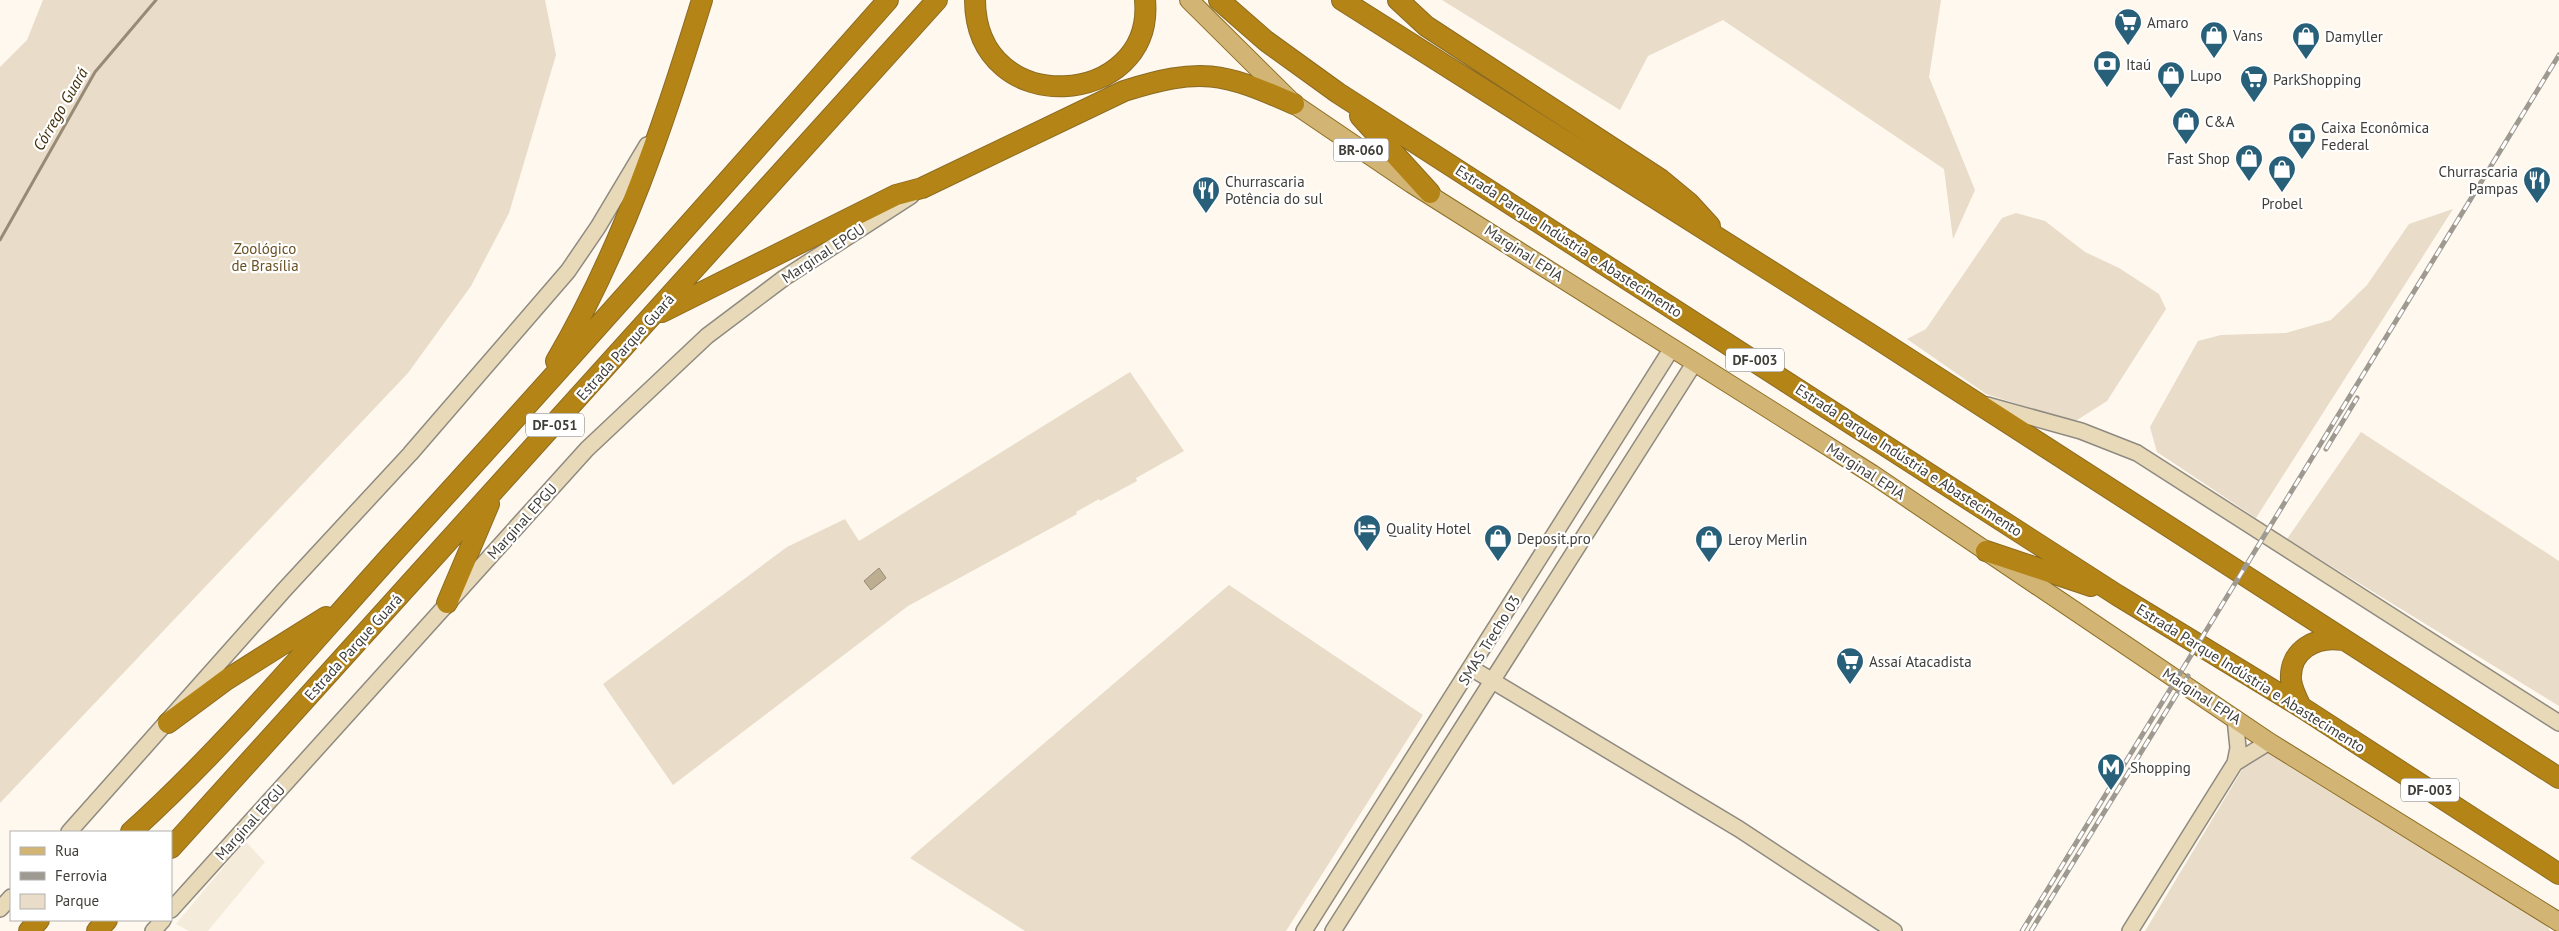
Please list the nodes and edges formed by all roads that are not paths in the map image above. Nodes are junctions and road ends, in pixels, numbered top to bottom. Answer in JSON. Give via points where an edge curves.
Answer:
{"nodes":[{"id":1,"x":702,"y":0,"type":"edge"},
{"id":2,"x":888,"y":0,"type":"edge"},
{"id":3,"x":937,"y":0,"type":"edge"},
{"id":4,"x":975,"y":0,"type":"edge"},
{"id":5,"x":1145,"y":0,"type":"edge"},
{"id":6,"x":1189,"y":0,"type":"edge"},
{"id":7,"x":1218,"y":0,"type":"edge"},
{"id":8,"x":1342,"y":0,"type":"edge"},
{"id":9,"x":1398,"y":0,"type":"edge"},
{"id":10,"x":1338,"y":93,"type":"junction"},
{"id":11,"x":1294,"y":104,"type":"junction"},
{"id":12,"x":661,"y":123,"type":"junction"},
{"id":13,"x":922,"y":188,"type":"junction"},
{"id":14,"x":1430,"y":194,"type":"junction"},
{"id":15,"x":1730,"y":247,"type":"junction"},
{"id":16,"x":655,"y":315,"type":"junction"},
{"id":17,"x":1672,"y":348,"type":"junction"},
{"id":18,"x":1695,"y":362,"type":"junction"},
{"id":19,"x":1647,"y":390,"type":"junction"},
{"id":20,"x":535,"y":398,"type":"junction"},
{"id":21,"x":1970,"y":400,"type":"junction"},
{"id":22,"x":1670,"y":402,"type":"junction"},
{"id":23,"x":494,"y":491,"type":"junction"},
{"id":24,"x":1986,"y":552,"type":"junction"},
{"id":25,"x":2117,"y":595,"type":"junction"},
{"id":26,"x":447,"y":603,"type":"junction"},
{"id":27,"x":347,"y":604,"type":"junction"},
{"id":28,"x":2342,"y":640,"type":"junction"},
{"id":29,"x":1471,"y":668,"type":"junction"},
{"id":30,"x":1493,"y":682,"type":"junction"},
{"id":31,"x":2300,"y":707,"type":"junction"},
{"id":32,"x":2235,"y":718,"type":"junction"},
{"id":33,"x":168,"y":723,"type":"junction"},
{"id":34,"x":2559,"y":723,"type":"edge"},
{"id":35,"x":2270,"y":742,"type":"junction"},
{"id":36,"x":2235,"y":763,"type":"junction"},
{"id":37,"x":2559,"y":778,"type":"edge"},
{"id":38,"x":70,"y":831,"type":"edge"},
{"id":39,"x":132,"y":831,"type":"edge"},
{"id":40,"x":1367,"y":833,"type":"junction"},
{"id":41,"x":172,"y":847,"type":"edge"},
{"id":42,"x":1387,"y":847,"type":"junction"},
{"id":43,"x":2559,"y":874,"type":"edge"},
{"id":44,"x":10,"y":897,"type":"edge"},
{"id":45,"x":0,"y":909,"type":"edge"},
{"id":46,"x":172,"y":909,"type":"edge"},
{"id":47,"x":38,"y":921,"type":"edge"},
{"id":48,"x":106,"y":921,"type":"edge"},
{"id":49,"x":162,"y":921,"type":"edge"},
{"id":50,"x":2559,"y":922,"type":"edge"},
{"id":51,"x":29,"y":931,"type":"edge"},
{"id":52,"x":96,"y":931,"type":"edge"},
{"id":53,"x":153,"y":931,"type":"edge"},
{"id":54,"x":1304,"y":931,"type":"edge"},
{"id":55,"x":1333,"y":931,"type":"edge"},
{"id":56,"x":1894,"y":931,"type":"edge"},
{"id":57,"x":2130,"y":931,"type":"edge"}],
"edges":[{"from":1,"to":12,"type":"highway"},
{"from":2,"to":20,"type":"highway","number":"DF-051"},
{"from":3,"to":16,"type":"highway","name":"Estrada Parque Guará","number":"DF-051"},
{"from":4,"to":5,"type":"highway","via":[[979,32],[1002,67],[1034,83],[1065,88],[1100,78],[1124,60],[1140,34]]},
{"from":6,"to":11,"type":"main road","name":"Marginal EPIA","number":"BR-060"},
{"from":7,"to":10,"type":"highway","name":"Estrada Parque Indústria e Abastecimento","number":"DF-003","via":[[1273,46]]},
{"from":8,"to":15,"type":"highway"},
{"from":9,"to":15,"type":"highway","via":[[1426,26],[1660,179],[1689,203]]},
{"from":10,"to":14,"type":"highway"},
{"from":10,"to":25,"type":"highway","name":"Estrada Parque Indústria e Abastecimento","number":"DF-003"},
{"from":11,"to":13,"type":"highway","via":[[1238,80],[1198,74],[1158,80],[1124,91]]},
{"from":11,"to":14,"type":"main road","name":"Marginal EPIA","number":"BR-060"},
{"from":12,"to":20,"type":"highway","via":[[600,281]]},
{"from":12,"to":33,"type":"street","via":[[568,271],[410,454],[285,589]]},
{"from":13,"to":16,"type":"highway","via":[[896,195]]},
{"from":13,"to":26,"type":"street","name":"Marginal EPGU","via":[[784,278],[706,336],[587,449]]},
{"from":14,"to":17,"type":"main road","name":"Marginal EPIA"},
{"from":15,"to":21,"type":"highway"},
{"from":16,"to":23,"type":"highway","name":"Estrada Parque Guará","number":"DF-051"},
{"from":17,"to":18,"type":"main road","name":"Marginal EPIA"},
{"from":17,"to":19,"type":"street","name":"SMAS Trecho 03"},
{"from":18,"to":22,"type":"street","name":"SMAS Trecho 03"},
{"from":18,"to":24,"type":"main road","name":"Marginal EPIA","via":[[1872,474]]},
{"from":19,"to":22,"type":"street"},
{"from":19,"to":29,"type":"street","name":"SMAS Trecho 03"},
{"from":20,"to":27,"type":"highway","number":"DF-051"},
{"from":21,"to":28,"type":"highway"},
{"from":21,"to":34,"type":"street","via":[[2081,431],[2137,453]]},
{"from":22,"to":30,"type":"street","name":"SMAS Trecho 03"},
{"from":23,"to":26,"type":"highway"},
{"from":23,"to":41,"type":"highway","name":"Estrada Parque Guará","number":"DF-051"},
{"from":24,"to":25,"type":"highway"},
{"from":24,"to":32,"type":"main road","name":"Marginal EPIA"},
{"from":25,"to":31,"type":"highway","name":"Estrada Parque Indústria e Abastecimento","number":"DF-003"},
{"from":26,"to":46,"type":"street","name":"Marginal EPGU"},
{"from":27,"to":33,"type":"highway","via":[[226,680]]},
{"from":27,"to":39,"type":"highway","number":"DF-051","via":[[214,752]]},
{"from":28,"to":31,"type":"highway","via":[[2317,640],[2297,656],[2292,680]]},
{"from":28,"to":37,"type":"highway"},
{"from":29,"to":30,"type":"street"},
{"from":29,"to":40,"type":"street","name":"SMAS Trecho 03"},
{"from":30,"to":42,"type":"street","name":"SMAS Trecho 03"},
{"from":30,"to":56,"type":"street","via":[[1739,829]]},
{"from":31,"to":43,"type":"highway","name":"Estrada Parque Indústria e Abastecimento","number":"DF-003"},
{"from":32,"to":35,"type":"main road","name":"Marginal EPIA"},
{"from":32,"to":36,"type":"street","via":[[2238,748]]},
{"from":33,"to":38,"type":"street"},
{"from":35,"to":36,"type":"street"},
{"from":35,"to":50,"type":"main road","name":"Marginal EPIA"},
{"from":36,"to":57,"type":"street"},
{"from":40,"to":42,"type":"street"},
{"from":40,"to":54,"type":"street","name":"SMAS Trecho 03"},
{"from":42,"to":55,"type":"street","name":"SMAS Trecho 03"},
{"from":44,"to":45,"type":"street"},
{"from":47,"to":51,"type":"highway"},
{"from":48,"to":52,"type":"highway"},
{"from":49,"to":53,"type":"street"}]}
